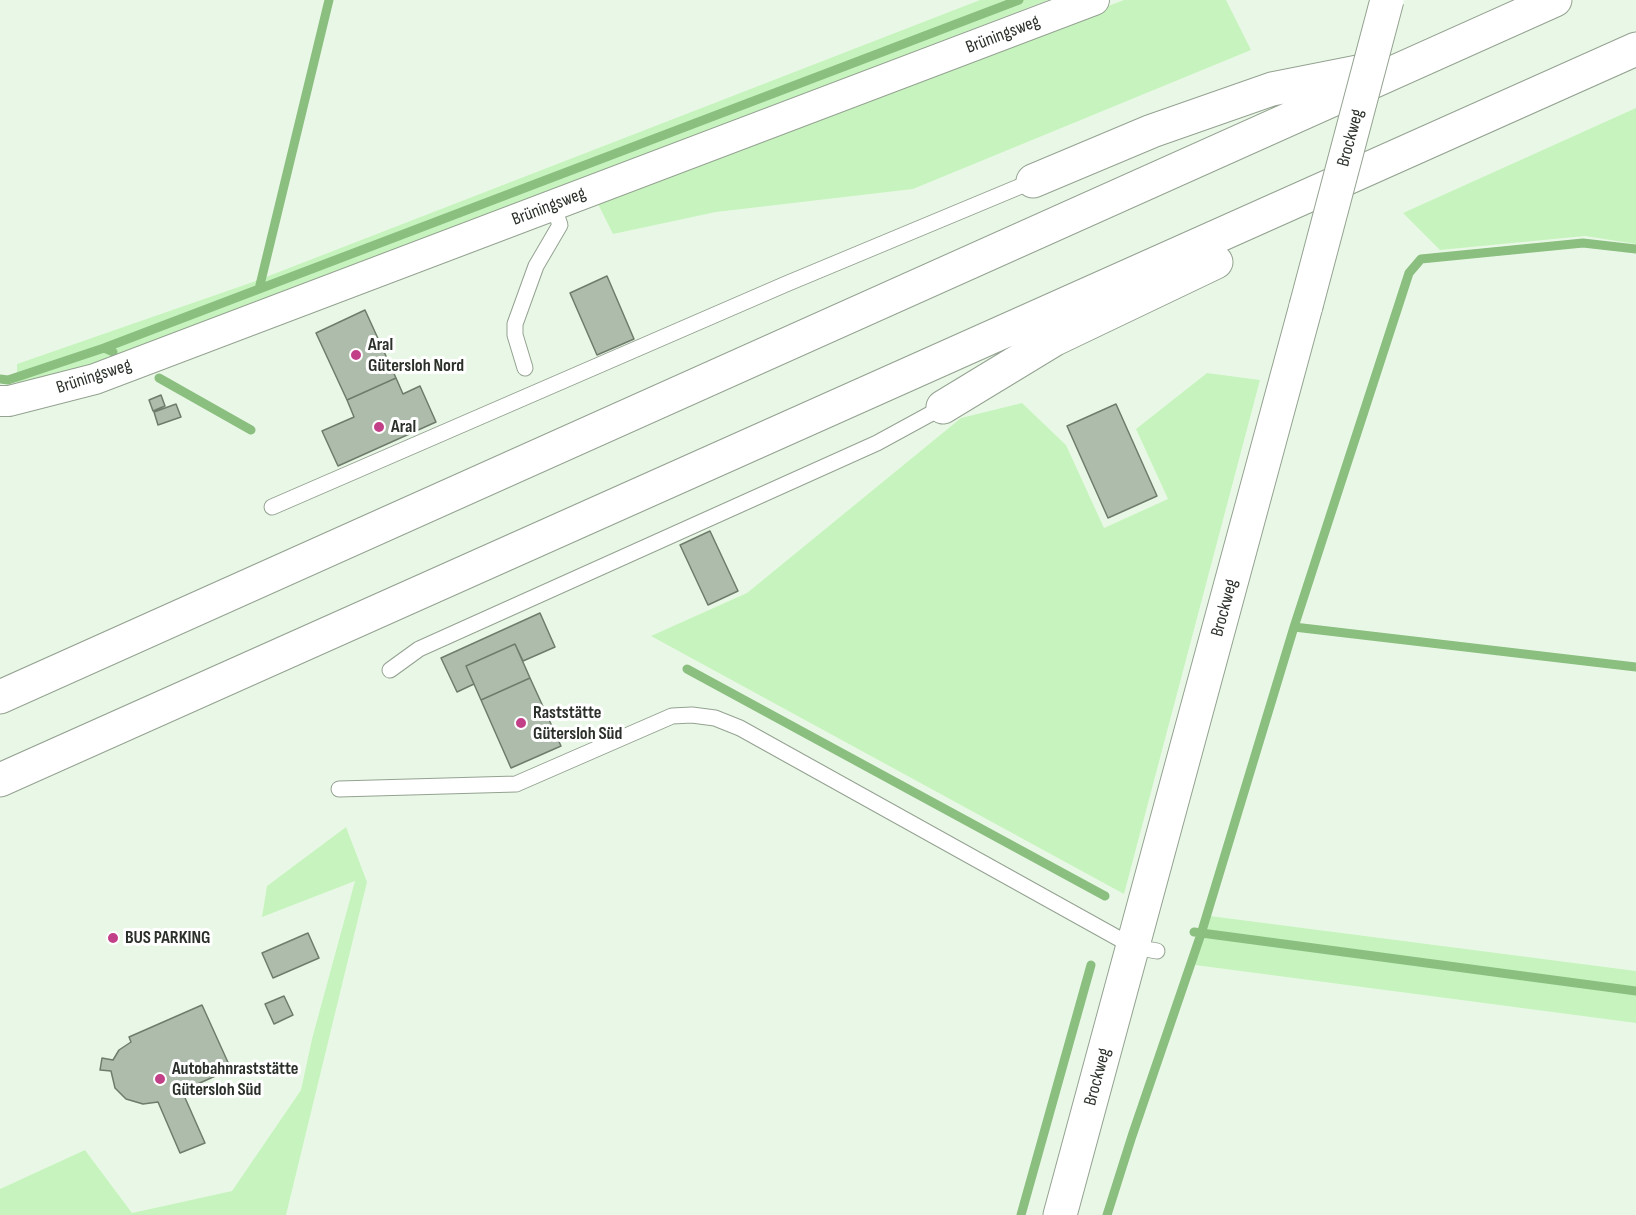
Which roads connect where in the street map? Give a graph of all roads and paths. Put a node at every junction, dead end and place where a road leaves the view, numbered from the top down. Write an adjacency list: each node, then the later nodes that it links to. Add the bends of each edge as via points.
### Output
1 (1094, 0): 8 (street, Brüningsweg)
2 (1387, 0): 17 (main road, Brockweg, bridge)
3 (1556, 0): 5 (main road)
4 (1636, 49): 6 (main road)
5 (1421, 60): 7 (main road, via 1272,89 1152,131); 14 (main road)
6 (1447, 135): 11 (main road, via 1231,255 1055,339); 15 (main road)
7 (1033, 181): 12 (lane)
8 (553, 205): 9 (lane, via 560,225 537,266 515,324); 10 (street, Brüningsweg, via 95,379)
9 (525, 368)
10 (0, 401)
11 (943, 407): 13 (lane, via 877,442 419,649)
12 (272, 507)
13 (390, 670)
14 (0, 697)
15 (0, 780)
16 (339, 789): 17 (lane, via 516,784 672,716 715,718 740,728)
17 (1145, 949): 18 (main road, Brockweg)
18 (1060, 1215)

